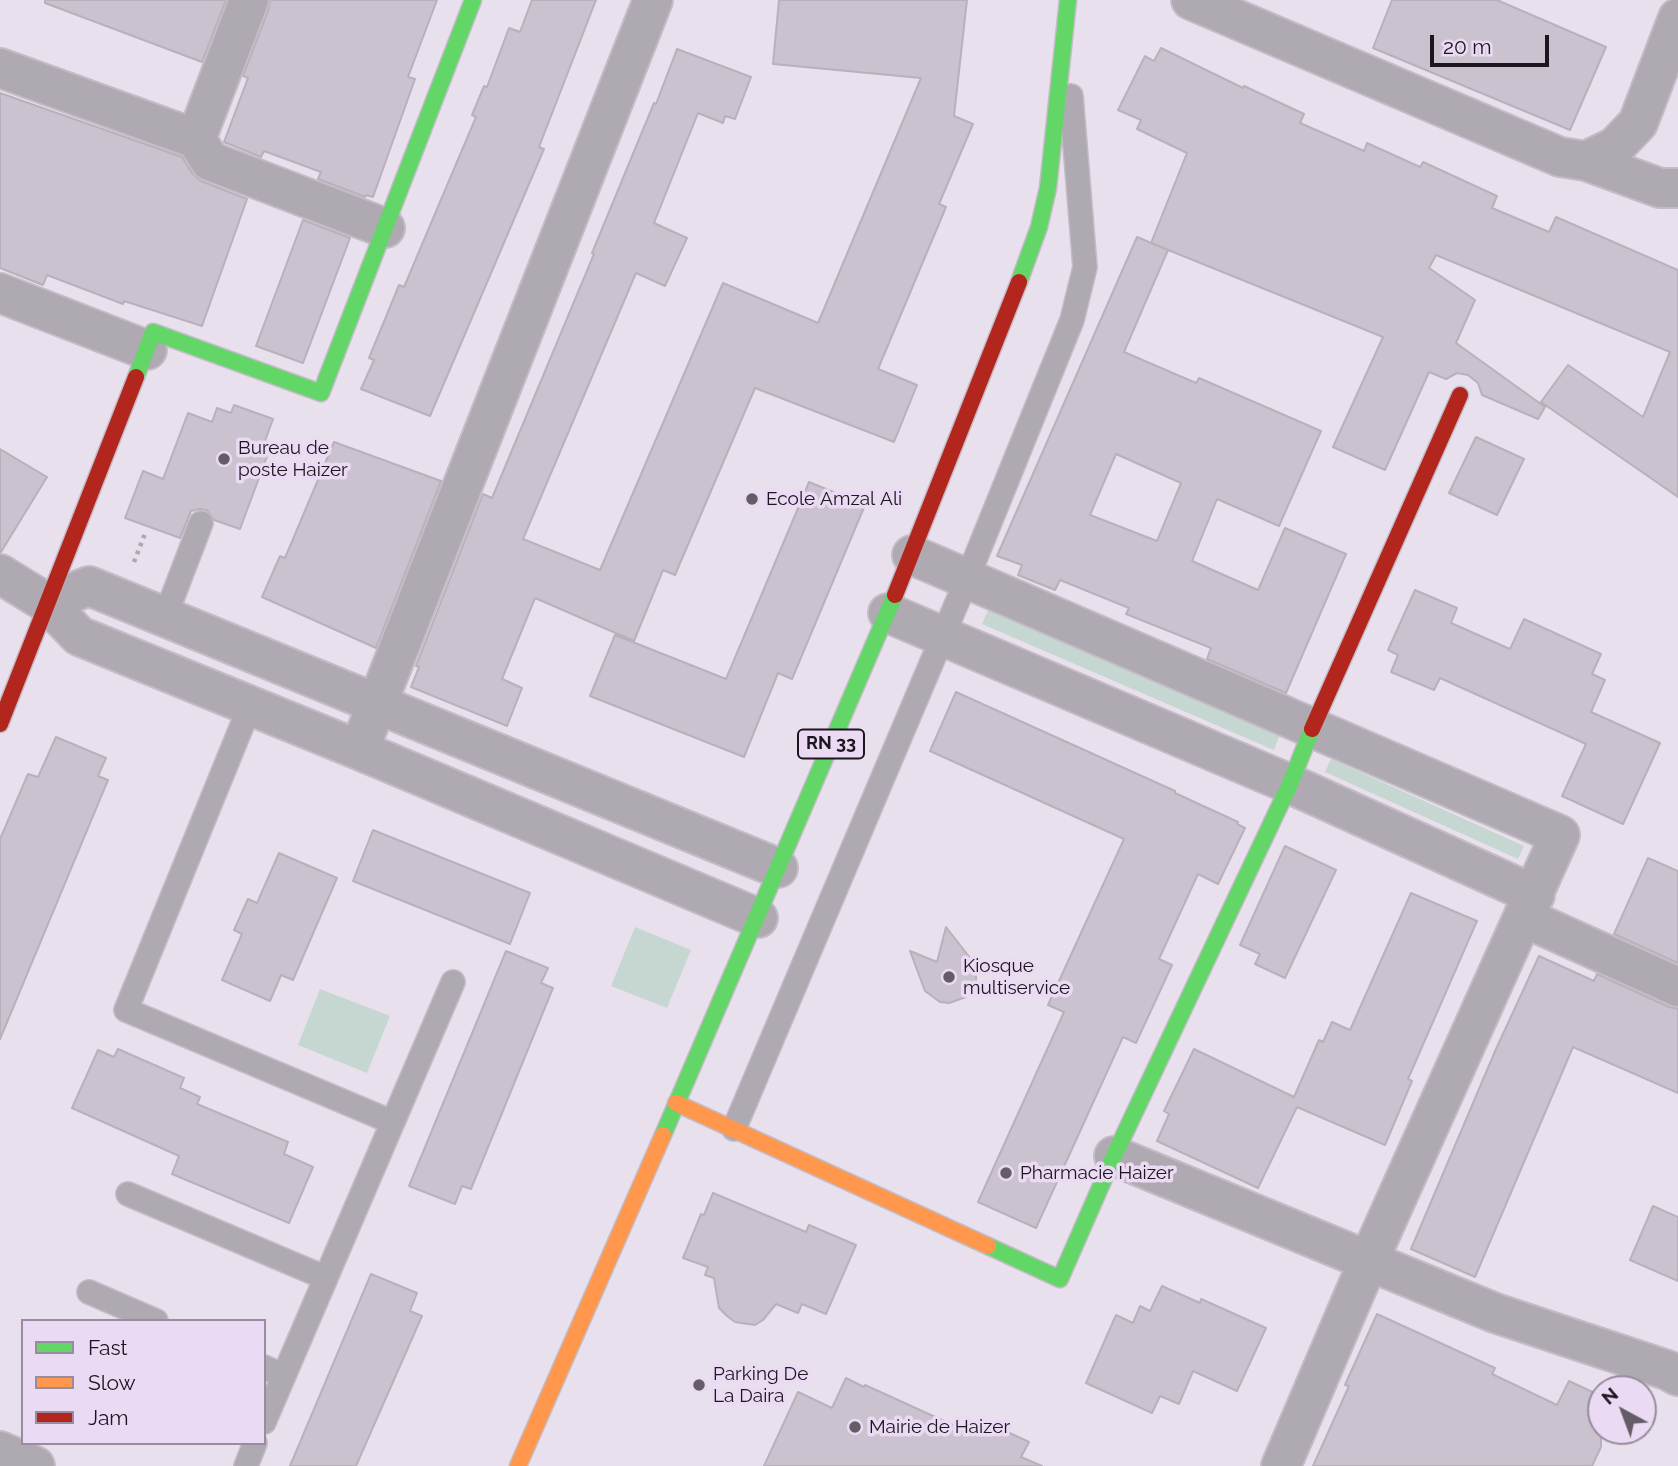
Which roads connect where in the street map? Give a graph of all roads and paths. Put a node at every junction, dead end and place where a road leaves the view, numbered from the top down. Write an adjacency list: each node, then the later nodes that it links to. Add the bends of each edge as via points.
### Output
1 (249, 0): 9 (street)
2 (473, 0): 12 (street)
3 (653, 0): 24 (street)
4 (1068, 0): 7 (street, RN 33)
5 (1191, 0): 10 (street, via 1560,157)
6 (1678, 18): 10 (street, via 1637,122 1615,147)
7 (1066, 23): 17 (street, RN 33, via 1048,188 1039,227); 19 (lane, via 1085,267 1072,320)
8 (0, 68): 9 (street)
9 (196, 139): 12 (street, via 210,161)
10 (1586, 160): 11 (street, via 1660,188)
11 (1678, 188)
12 (385, 228): 14 (street, via 321,393 153,332)
13 (0, 293): 14 (street)
14 (147, 350): 20 (street)
15 (1460, 395): 27 (street)
16 (201, 523): 22 (lane)
17 (912, 555): 19 (street); 21 (street, RN 33)
18 (0, 574): 20 (street)
19 (967, 579): 23 (lane); 27 (street)
20 (47, 603): 22 (street, via 89,586); 25 (street, via 79,636); 26 (street)
21 (888, 613): 23 (street); 30 (street, RN 33)
22 (165, 617): 24 (street)
23 (943, 637): 29 (street); 37 (lane)
24 (377, 704): 28 (street); 30 (street)
25 (250, 706): 28 (street); 36 (lane, via 126,1010)
26 (0, 724)
27 (1312, 728): 29 (street); 31 (street, via 1560,835)
28 (359, 750): 32 (street)
29 (1290, 784): 31 (street); 38 (street)
30 (778, 868): 32 (street, RN 33)
31 (1529, 906): 34 (street); 40 (street)
32 (758, 918): 35 (street, RN 33)
33 (453, 982): 36 (lane)
34 (1678, 987)
35 (676, 1103): 37 (street); 51 (street, RN 33)
36 (392, 1122): 41 (lane)
37 (734, 1129): 38 (street, via 1060,1279)
38 (1114, 1156): 40 (street)
39 (128, 1194): 41 (lane)
40 (1368, 1262): 45 (street, via 1495,1313); 52 (street)
41 (326, 1278): 44 (lane)
42 (89, 1292): 43 (lane)
43 (151, 1319)
44 (274, 1372): 46 (lane)
45 (1678, 1376)
46 (266, 1412)
47 (254, 1445): 50 (lane)
48 (0, 1451): 49 (street)
49 (35, 1466)
50 (246, 1466)
51 (517, 1466)
52 (1280, 1466)

